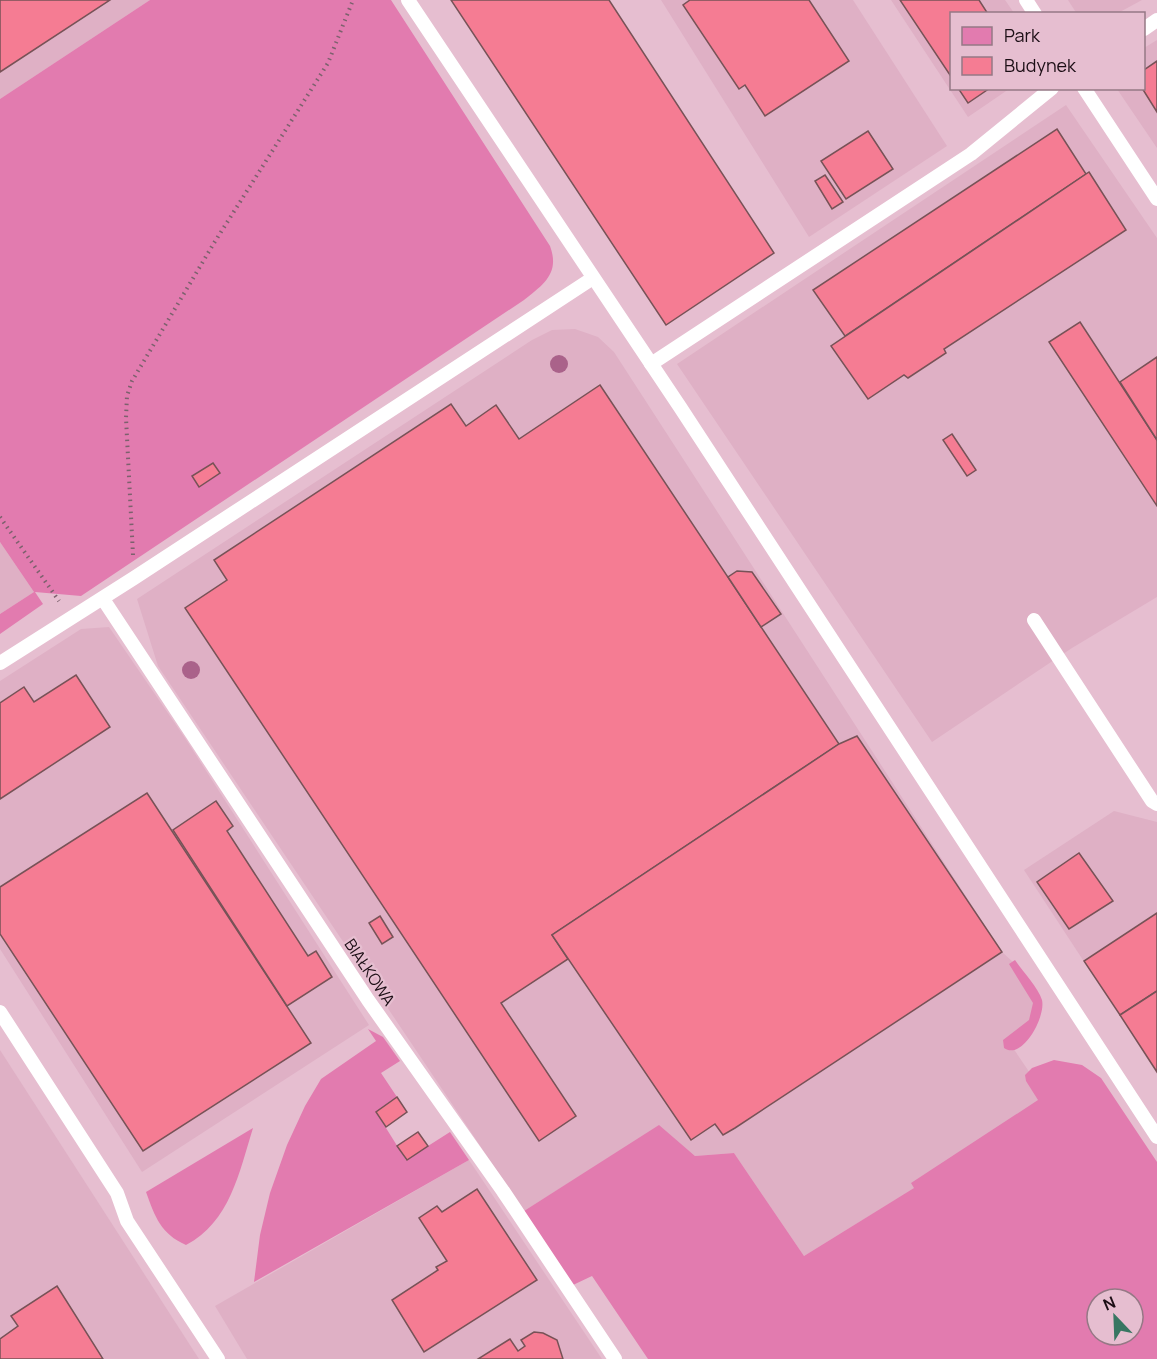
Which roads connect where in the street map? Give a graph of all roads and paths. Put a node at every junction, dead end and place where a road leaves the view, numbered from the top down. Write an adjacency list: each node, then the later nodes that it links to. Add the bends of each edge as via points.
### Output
1 (353, 0): 9 (path, via 328,63 132,381 126,418)
2 (408, 0): 6 (lane)
3 (1050, 90): 7 (lane, via 971,154)
4 (1085, 90): 5 (lane)
5 (1157, 198)
6 (593, 278): 7 (lane); 9 (lane)
7 (651, 364): 16 (lane)
8 (0, 517): 11 (path)
9 (134, 578): 10 (lane)
10 (103, 599): 11 (lane); 18 (lane, BIAŁKOWA, via 368,1000)
11 (71, 619): 13 (lane)
12 (1034, 620): 14 (lane)
13 (0, 663)
14 (1157, 804)
15 (0, 1012): 17 (lane, via 117,1193 127,1221)
16 (1157, 1137)
17 (218, 1359)
18 (615, 1359)

